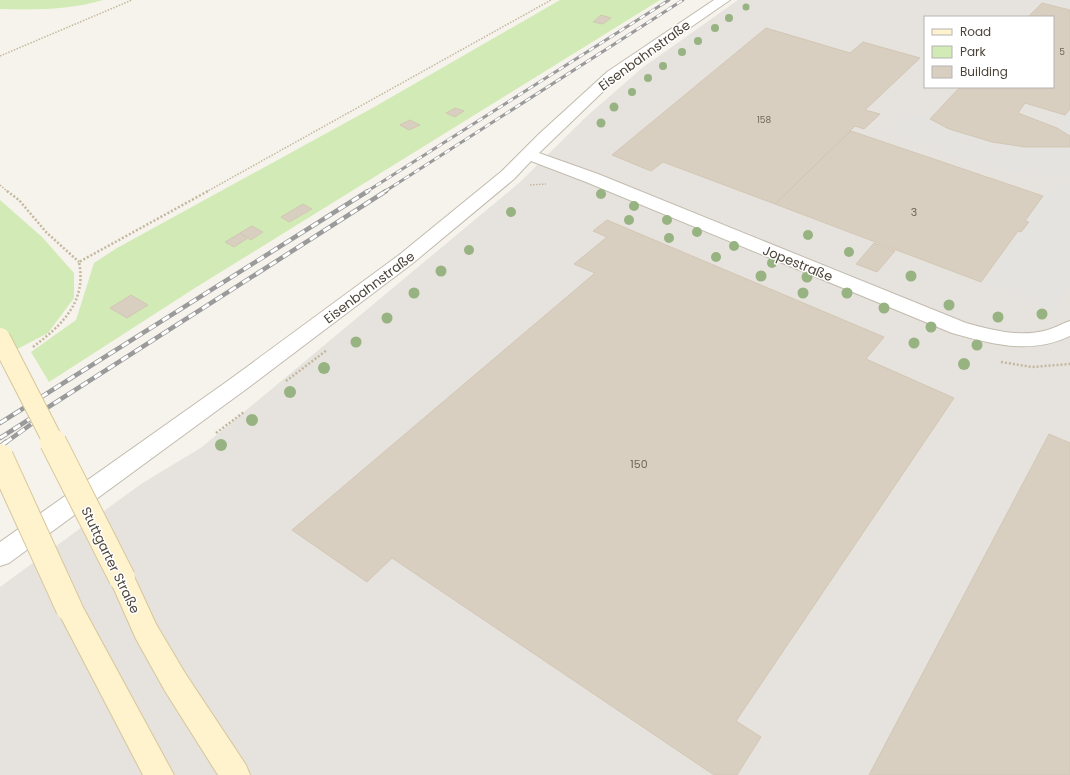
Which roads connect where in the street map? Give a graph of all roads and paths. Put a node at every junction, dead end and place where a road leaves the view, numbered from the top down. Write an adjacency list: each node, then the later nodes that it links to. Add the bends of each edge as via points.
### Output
1 (132, 0): 4 (path)
2 (550, 0): 7 (path)
3 (723, 0): 5 (street, Eisenbahnstraße, via 612,75)
4 (0, 56)
5 (529, 155): 8 (street, Jopestraße, via 973,332 1018,341 1058,335); 12 (street, Eisenbahnstraße, via 482,198 406,260)
6 (0, 185): 7 (path, via 19,200 46,232)
7 (79, 262): 10 (path, via 82,275 78,301 43,340)
8 (1070, 328)
9 (0, 338): 14 (main road, Stuttgarter Straße, bridge, via 122,578 146,631 205,731)
10 (31, 348)
11 (0, 457): 13 (main road, bridge, via 69,608)
12 (0, 556)
13 (159, 775)
14 (235, 775)

